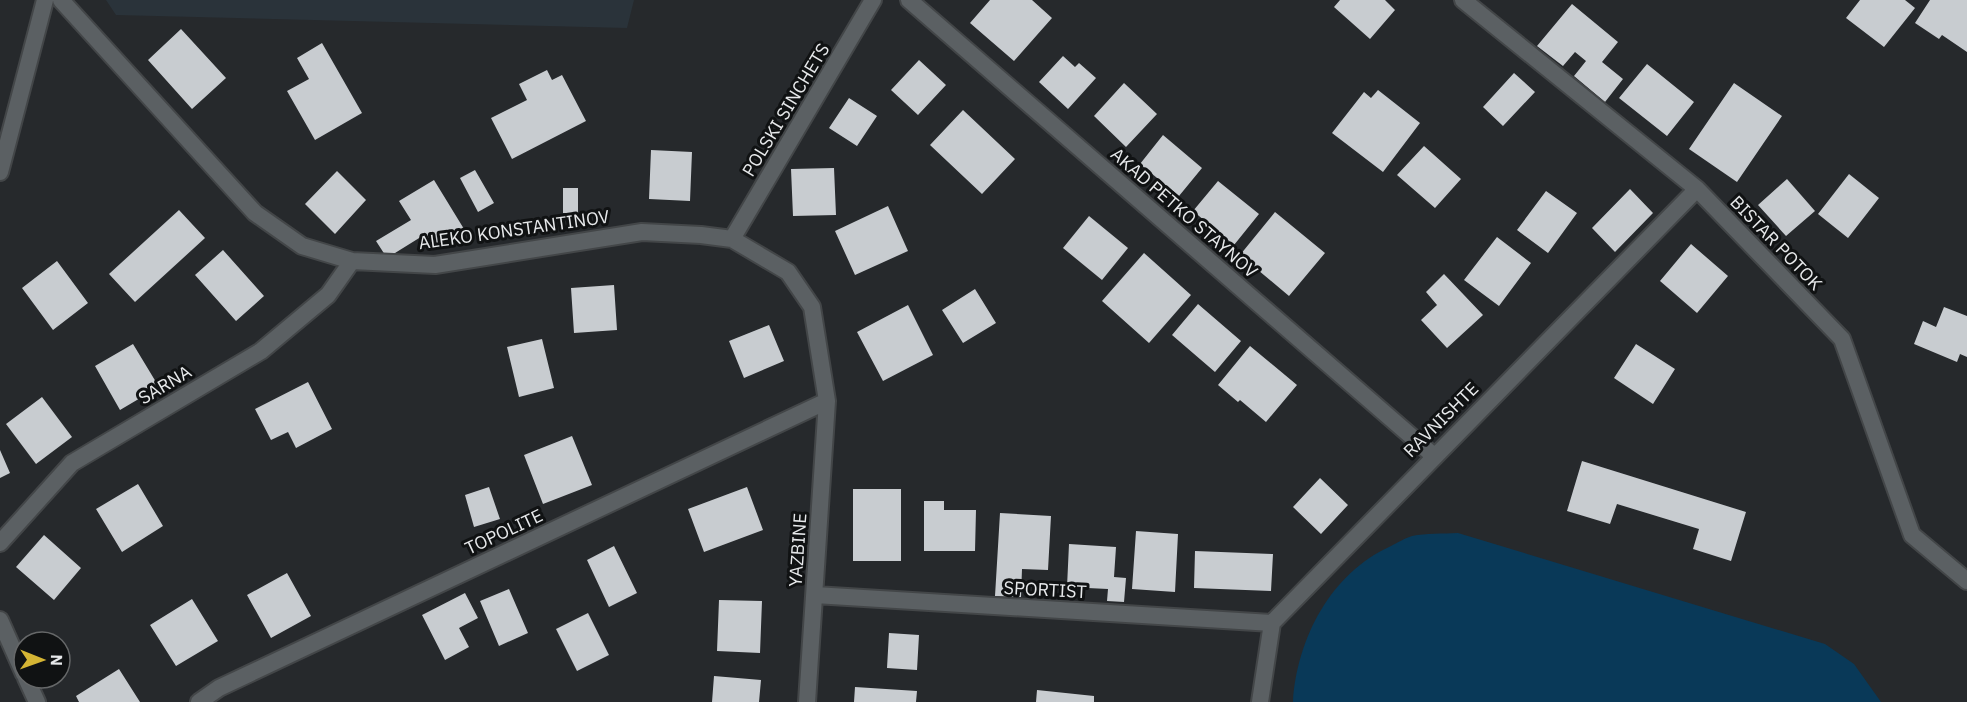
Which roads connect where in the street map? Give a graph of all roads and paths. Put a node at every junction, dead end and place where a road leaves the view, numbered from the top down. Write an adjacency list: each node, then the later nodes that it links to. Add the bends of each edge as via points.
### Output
1 (45, 0): 6 (street)
2 (60, 0): 9 (street, ALEKO KONSTANTINOV, via 255,213 302,246)
3 (873, 0): 8 (street, POLSKI SINCHETS)
4 (909, 0): 11 (street, AKAD PETKO STAYNOV)
5 (1463, 0): 7 (street, BISTAR POTOK)
6 (0, 172)
7 (1697, 189): 11 (street, RAVNISHTE); 13 (street, BISTAR POTOK, via 1842,339 1912,535)
8 (732, 239): 9 (street, ALEKO KONSTANTINOV, via 642,232 435,265); 10 (street, ALEKO KONSTANTINOV, via 788,272 812,307)
9 (352, 261): 12 (street, SARNA, via 328,295 261,351 72,463)
10 (827, 401): 14 (street, YAZBINE); 18 (street, TOPOLITE, via 219,688)
11 (1434, 456): 16 (street, RAVNISHTE)
12 (0, 543)
13 (1967, 581)
14 (815, 595): 16 (street, SPORTIST); 19 (street, YAZBINE)
15 (0, 620): 17 (street)
16 (1272, 623): 20 (street)
17 (12, 647)
18 (199, 702)
19 (807, 702)
20 (1260, 702)

